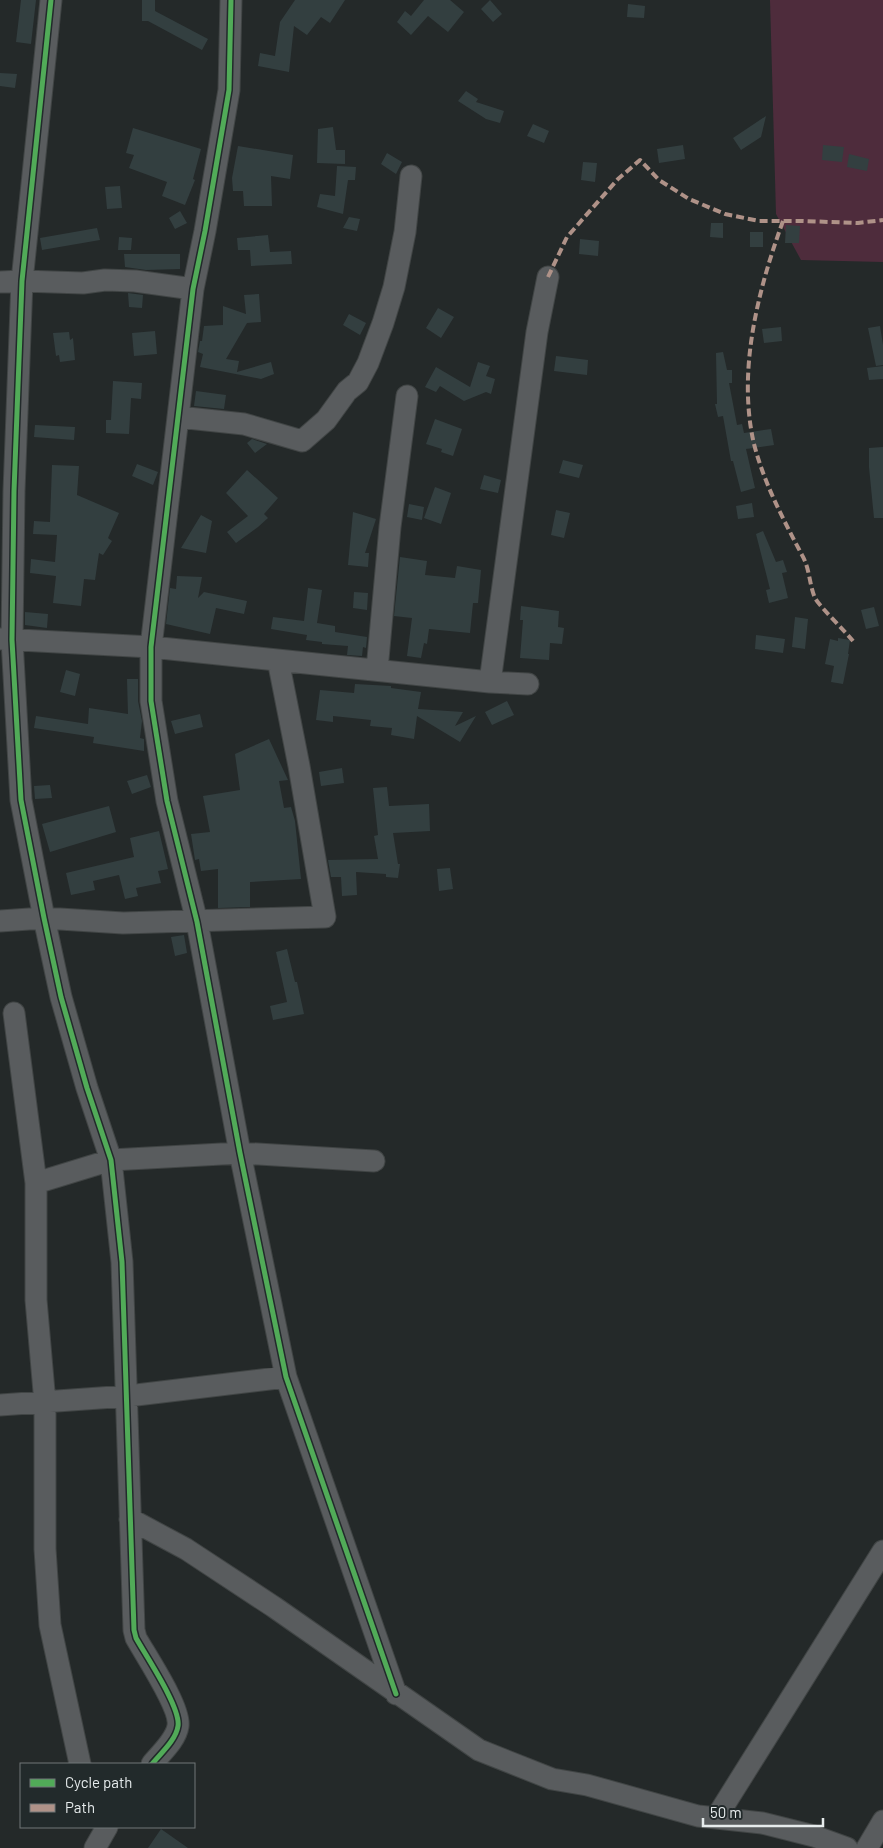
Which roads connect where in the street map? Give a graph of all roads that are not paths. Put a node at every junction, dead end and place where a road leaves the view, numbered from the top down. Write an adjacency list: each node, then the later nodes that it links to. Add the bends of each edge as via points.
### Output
1 (51, 0): 5 (street)
2 (231, 0): 7 (street, via 228,90)
3 (411, 176): 9 (street, via 405,232 383,323 358,382 347,391 326,420 302,441 244,424)
4 (548, 277): 14 (street, via 536,332)
5 (22, 281): 6 (street); 7 (street, via 135,281); 10 (street)
6 (0, 282)
7 (193, 288): 9 (street)
8 (407, 396): 13 (street, via 390,527)
9 (178, 417): 11 (street)
10 (6, 640): 11 (street); 16 (street, via 21,800)
11 (151, 647): 12 (street); 18 (street, via 150,701 167,801)
12 (278, 660): 13 (street); 18 (street, via 325,917)
13 (377, 670): 14 (street)
14 (490, 682): 15 (street)
15 (528, 684)
16 (44, 918): 17 (street); 18 (street, via 123,923); 21 (street, via 61,997)
17 (0, 921)
18 (197, 922): 20 (street)
19 (14, 1012): 23 (street)
20 (240, 1153): 21 (street); 22 (street); 24 (street)
21 (111, 1160): 23 (street); 25 (street, via 122,1262)
22 (374, 1161)
23 (36, 1183): 26 (street, via 36,1300)
24 (286, 1377): 25 (street); 31 (street)
25 (128, 1396): 26 (street); 28 (street)
26 (45, 1403): 27 (street); 32 (street, via 45,1550 50,1626)
27 (0, 1405)
28 (130, 1519): 31 (street, via 186,1549); 33 (street, via 136,1638 175,1706 179,1724 176,1734)
29 (883, 1552): 30 (street)
30 (878, 1574): 34 (street, via 791,1696)
31 (396, 1694): 34 (street, via 479,1750 552,1779)
32 (80, 1763)
33 (153, 1763)
34 (716, 1818): 36 (street, via 762,1823)
35 (883, 1821): 37 (street)
36 (847, 1848)
37 (867, 1848)

